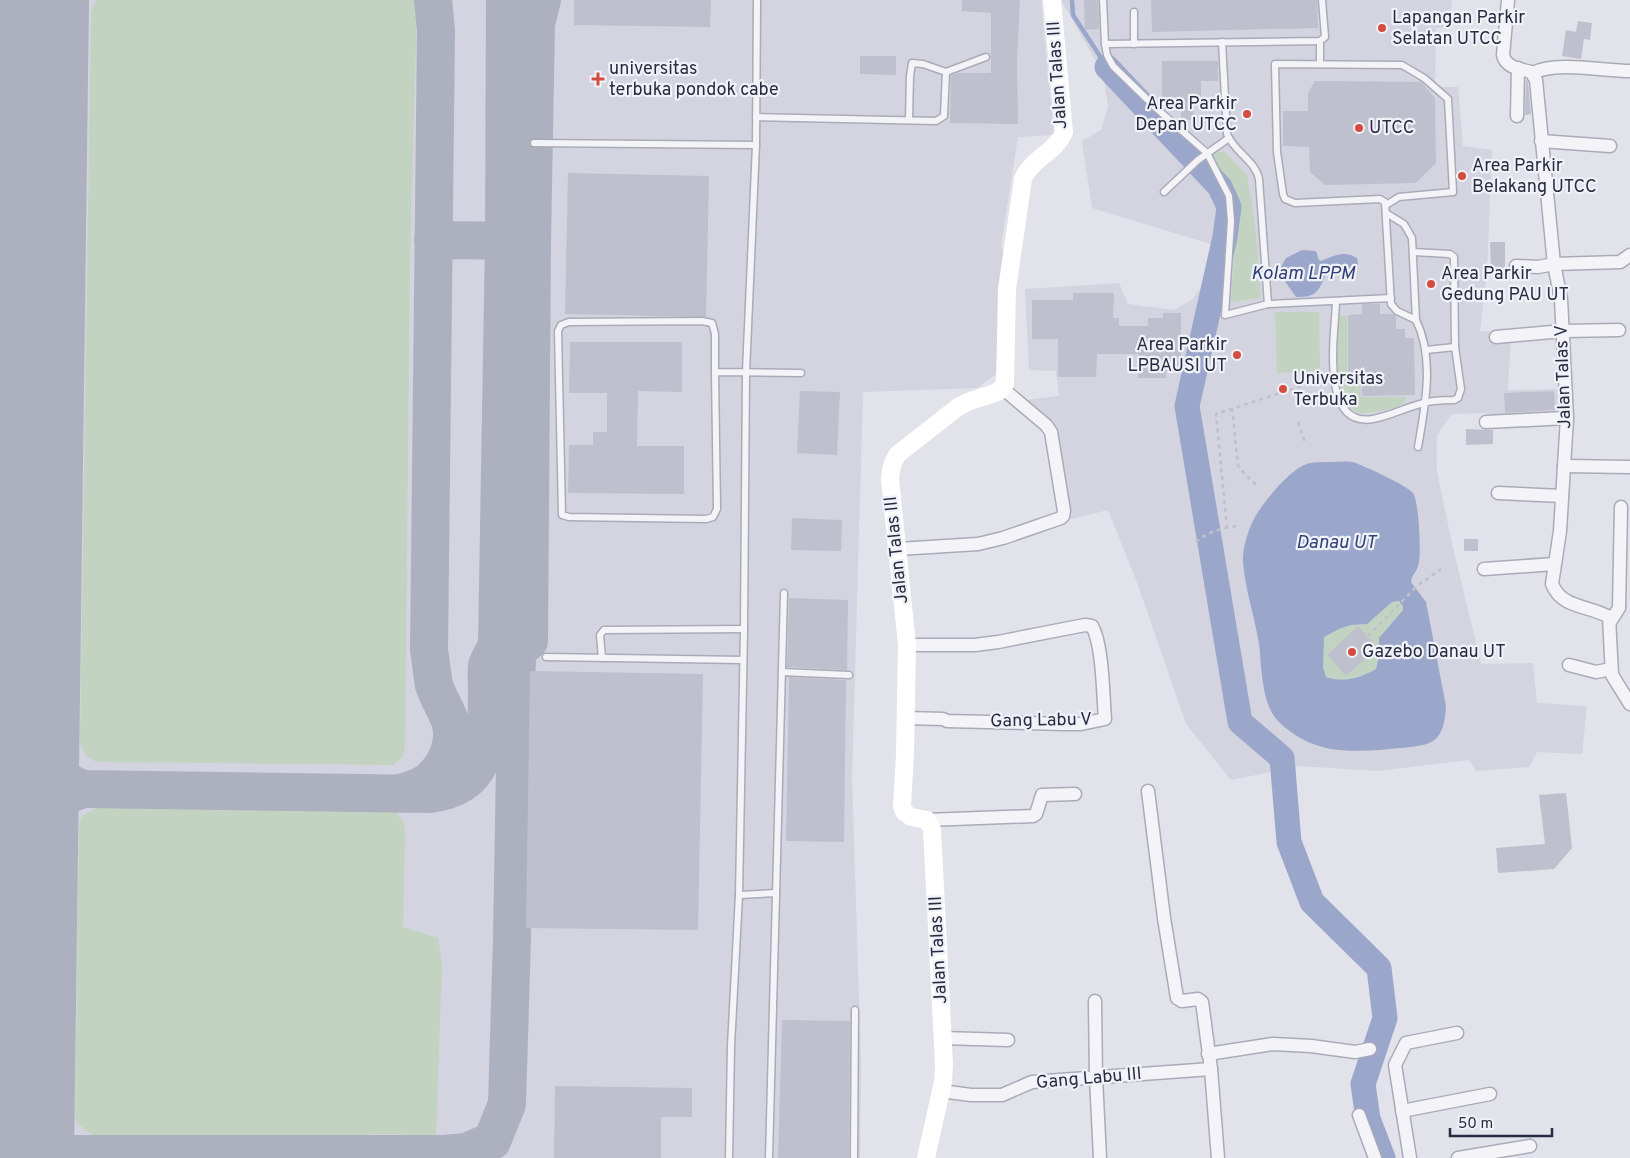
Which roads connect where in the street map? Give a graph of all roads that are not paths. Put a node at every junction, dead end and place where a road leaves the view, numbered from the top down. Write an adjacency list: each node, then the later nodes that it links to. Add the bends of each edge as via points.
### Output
1 (757, 0): 18 (lane)
2 (1052, 0): 46 (street, Jalan Talas III, via 1064,132 1057,144 1029,169 1023,179 1007,289 1005,384)
3 (1103, 0): 9 (lane)
4 (1322, 0): 7 (lane, via 1325,37)
5 (1508, 0): 13 (street, via 1503,55 1506,63)
6 (1134, 12): 10 (lane)
7 (1320, 41): 8 (lane); 12 (lane)
8 (1222, 42): 10 (lane); 20 (lane)
9 (1105, 44): 10 (lane); 25 (lane, via 1113,66)
10 (1134, 44)
11 (986, 56): 15 (lane)
12 (1320, 64): 27 (lane, via 1275,64 1277,152 1284,196 1294,203 1380,199); 27 (lane, via 1402,65 1424,78 1448,99 1453,192 1400,197)
13 (1518, 68): 16 (street); 17 (street)
14 (1630, 71): 16 (street, via 1553,68)
15 (946, 72): 19 (lane, via 944,116 936,120); 19 (lane, via 912,63)
16 (1533, 73): 21 (street, Jalan Talas V)
17 (1517, 116)
18 (756, 117): 19 (lane); 23 (lane)
19 (908, 119)
20 (1229, 138): 25 (lane); 36 (lane, via 1258,175)
21 (1541, 141): 24 (street); 31 (street, Jalan Talas V)
22 (534, 143): 23 (lane)
23 (756, 145): 44 (lane)
24 (1610, 146)
25 (1207, 153): 26 (lane); 36 (lane, via 1225,188 1230,206 1225,315)
26 (1164, 192)
27 (1386, 205): 28 (lane)
28 (1386, 213): 29 (lane, via 1404,224 1412,238); 34 (lane)
29 (1413, 252): 37 (lane); 41 (lane, via 1454,257)
30 (1630, 255): 31 (street, via 1620,262); 33 (street)
31 (1554, 264): 32 (street); 39 (street, Jalan Talas V)
32 (1516, 266)
33 (1630, 270)
34 (1391, 298): 35 (lane); 37 (lane, via 1394,309)
35 (1336, 302): 36 (lane); 47 (lane, via 1334,376 1338,400 1346,412 1355,419 1364,420)
36 (1268, 304)
37 (1416, 320): 42 (lane)
38 (1619, 330): 39 (street)
39 (1563, 331): 40 (street); 48 (street, Jalan Talas V)
40 (1496, 337)
41 (1455, 348): 42 (lane); 47 (lane, via 1460,396 1454,400)
42 (1426, 350): 47 (lane)
43 (715, 372): 43 (lane, via 712,324 702,321 569,322 561,325 558,331 562,515 713,517 717,509); 44 (lane)
44 (746, 372): 45 (lane); 61 (lane)
45 (801, 373)
46 (1002, 388): 56 (street, Jalan Talas III, via 958,407 895,458 890,479); 56 (street, via 1048,427 1063,516 978,544)
47 (1425, 402): 50 (lane)
48 (1567, 418): 49 (street); 51 (street, Jalan Talas V)
49 (1486, 422)
50 (1418, 447)
51 (1564, 466): 52 (street); 54 (street, Jalan Talas V)
52 (1630, 467)
53 (1498, 493): 54 (street)
54 (1562, 496): 57 (street, Jalan Talas V)
55 (1621, 507): 60 (street, via 1619,608)
56 (898, 549): 62 (street, Jalan Talas III)
57 (1554, 564): 58 (street); 60 (street, Jalan Talas V, via 1552,584 1561,598 1606,615)
58 (1484, 569)
59 (784, 592): 68 (lane)
60 (1610, 622): 67 (street)
61 (744, 629): 64 (lane, via 604,630 600,635); 65 (lane)
62 (907, 645): 71 (street, Jalan Talas III); 71 (street, Gang Labu V, via 975,645 1092,626 1101,662 1105,719 1064,724)
63 (546, 657): 64 (lane)
64 (602, 658): 65 (lane)
65 (743, 660): 76 (lane)
66 (1569, 665): 67 (street, via 1596,672)
67 (1611, 669): 70 (street)
68 (782, 672): 69 (lane); 75 (lane)
69 (849, 675)
70 (1630, 702)
71 (906, 718): 74 (street, Jalan Talas III, via 902,806 911,817)
72 (1148, 791): 83 (street, via 1177,998 1201,1001)
73 (1075, 794): 74 (street, via 1042,795 1033,816)
74 (927, 820): 80 (street, Jalan Talas III, via 932,832)
75 (776, 893): 76 (lane); 92 (lane)
76 (738, 895): 91 (lane)
77 (1095, 1001): 85 (street)
78 (855, 1010): 93 (lane)
79 (1457, 1033): 88 (street, via 1406,1043 1395,1065)
80 (944, 1038): 81 (street); 86 (street, Jalan Talas III)
81 (1008, 1040)
82 (1370, 1049): 83 (street, via 1354,1052 1273,1044)
83 (1208, 1054): 84 (street)
84 (1210, 1069): 85 (street, Gang Labu III); 96 (street)
85 (1096, 1078): 86 (street, Gang Labu III, via 1032,1082 1002,1095); 95 (street)
86 (941, 1091): 94 (street, Jalan Talas III)
87 (1490, 1094): 88 (street)
88 (1402, 1111): 98 (street)
89 (1360, 1115): 97 (street)
90 (1530, 1146): 99 (street)
91 (728, 1158)
92 (769, 1158)
93 (854, 1158)
94 (926, 1158)
95 (1100, 1158)
96 (1218, 1158)
97 (1374, 1158)
98 (1410, 1158)
99 (1458, 1158)

